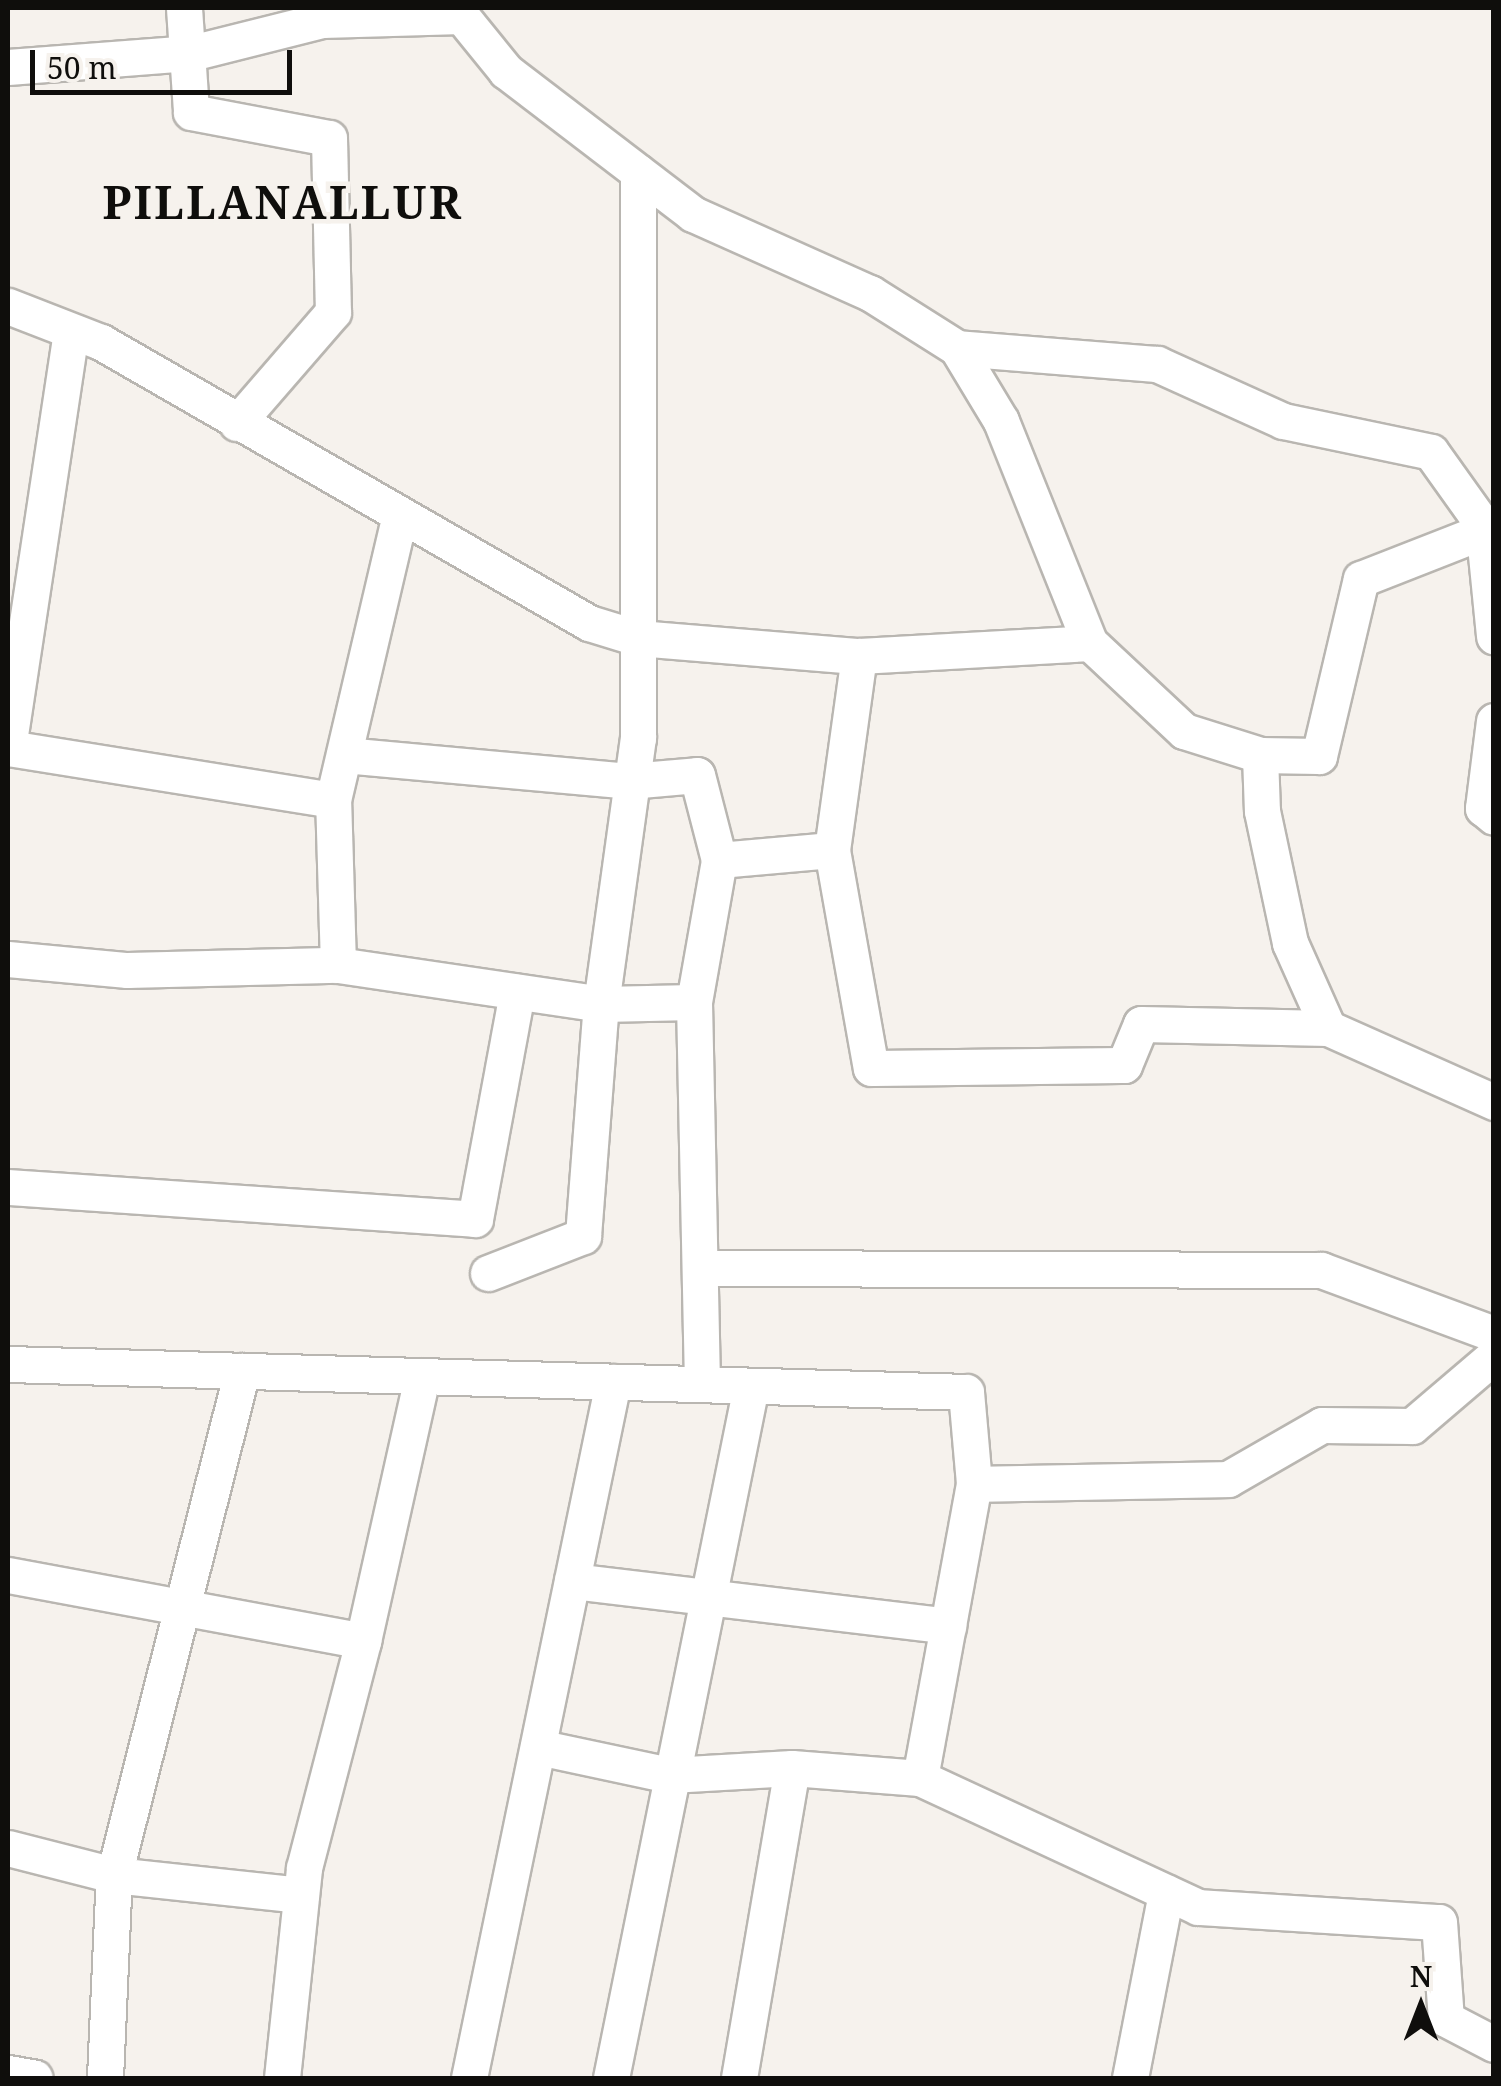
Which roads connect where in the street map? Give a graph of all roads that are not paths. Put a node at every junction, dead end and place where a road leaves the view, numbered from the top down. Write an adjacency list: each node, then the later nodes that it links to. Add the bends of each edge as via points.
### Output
1 (184, 8): 3 (street)
2 (458, 12): 3 (street, via 322,20); 5 (street, via 506,71)
3 (192, 53): 4 (street); 9 (street, via 192,112 329,138 333,312)
4 (8, 67)
5 (638, 172): 8 (street, via 693,214 870,293); 13 (street)
6 (8, 306): 7 (street)
7 (70, 336): 9 (street, via 101,342); 17 (street)
8 (957, 348): 11 (street, via 1157,364 1283,421 1430,452); 14 (street, via 1001,421)
9 (237, 423): 10 (street)
10 (398, 519): 13 (street, via 589,623); 18 (street)
11 (1488, 526): 12 (street); 19 (street, via 1361,579 1320,756)
12 (1494, 636)
13 (638, 638): 15 (street); 20 (street)
14 (1090, 643): 15 (street); 19 (street, via 1184,731)
15 (859, 656): 23 (street)
16 (1494, 721): 22 (street, via 1483,808)
17 (8, 748): 21 (street)
18 (344, 754): 20 (street); 21 (street)
19 (1260, 755): 30 (street, via 1290,943)
20 (629, 781): 24 (street, via 697,775); 29 (street)
21 (333, 800): 26 (street)
22 (1494, 817)
23 (832, 850): 24 (street); 30 (street, via 871,1068 1124,1065 1141,1024)
24 (718, 860): 28 (street)
25 (8, 958): 26 (street, via 127,970)
26 (338, 965): 27 (street)
27 (516, 992): 29 (street); 32 (street, via 475,1219)
28 (694, 1002): 29 (street); 33 (street)
29 (601, 1004): 34 (street, via 584,1236)
30 (1328, 1028): 31 (street)
31 (1494, 1102)
32 (8, 1187)
33 (700, 1268): 35 (street, via 1321,1270); 41 (street)
34 (488, 1273)
35 (1494, 1334)
36 (1494, 1356): 43 (street, via 1412,1426 1322,1425 1228,1479)
37 (8, 1364): 38 (street)
38 (242, 1371): 39 (street); 47 (street)
39 (422, 1376): 40 (street); 49 (street)
40 (613, 1382): 41 (street); 45 (street)
41 (702, 1384): 42 (street)
42 (750, 1386): 43 (street, via 966,1392); 46 (street)
43 (974, 1484): 48 (street)
44 (8, 1575): 47 (street)
45 (572, 1581): 46 (street); 50 (street)
46 (704, 1597): 48 (street); 52 (street)
47 (184, 1608): 49 (street); 55 (street)
48 (948, 1626): 53 (street)
49 (362, 1641): 57 (street)
50 (538, 1747): 52 (street); 63 (street)
51 (792, 1768): 52 (street); 53 (street); 65 (street)
52 (670, 1774): 64 (street)
53 (920, 1778): 56 (street)
54 (8, 1848): 55 (street)
55 (114, 1876): 57 (street); 61 (street)
56 (1166, 1892): 58 (street, via 1198,1908 1438,1922 1446,2019); 66 (street)
57 (301, 1895): 62 (street)
58 (1494, 2044)
59 (8, 2073): 60 (street)
60 (35, 2078)
61 (105, 2078)
62 (282, 2078)
63 (470, 2078)
64 (611, 2078)
65 (739, 2078)
66 (1130, 2078)

